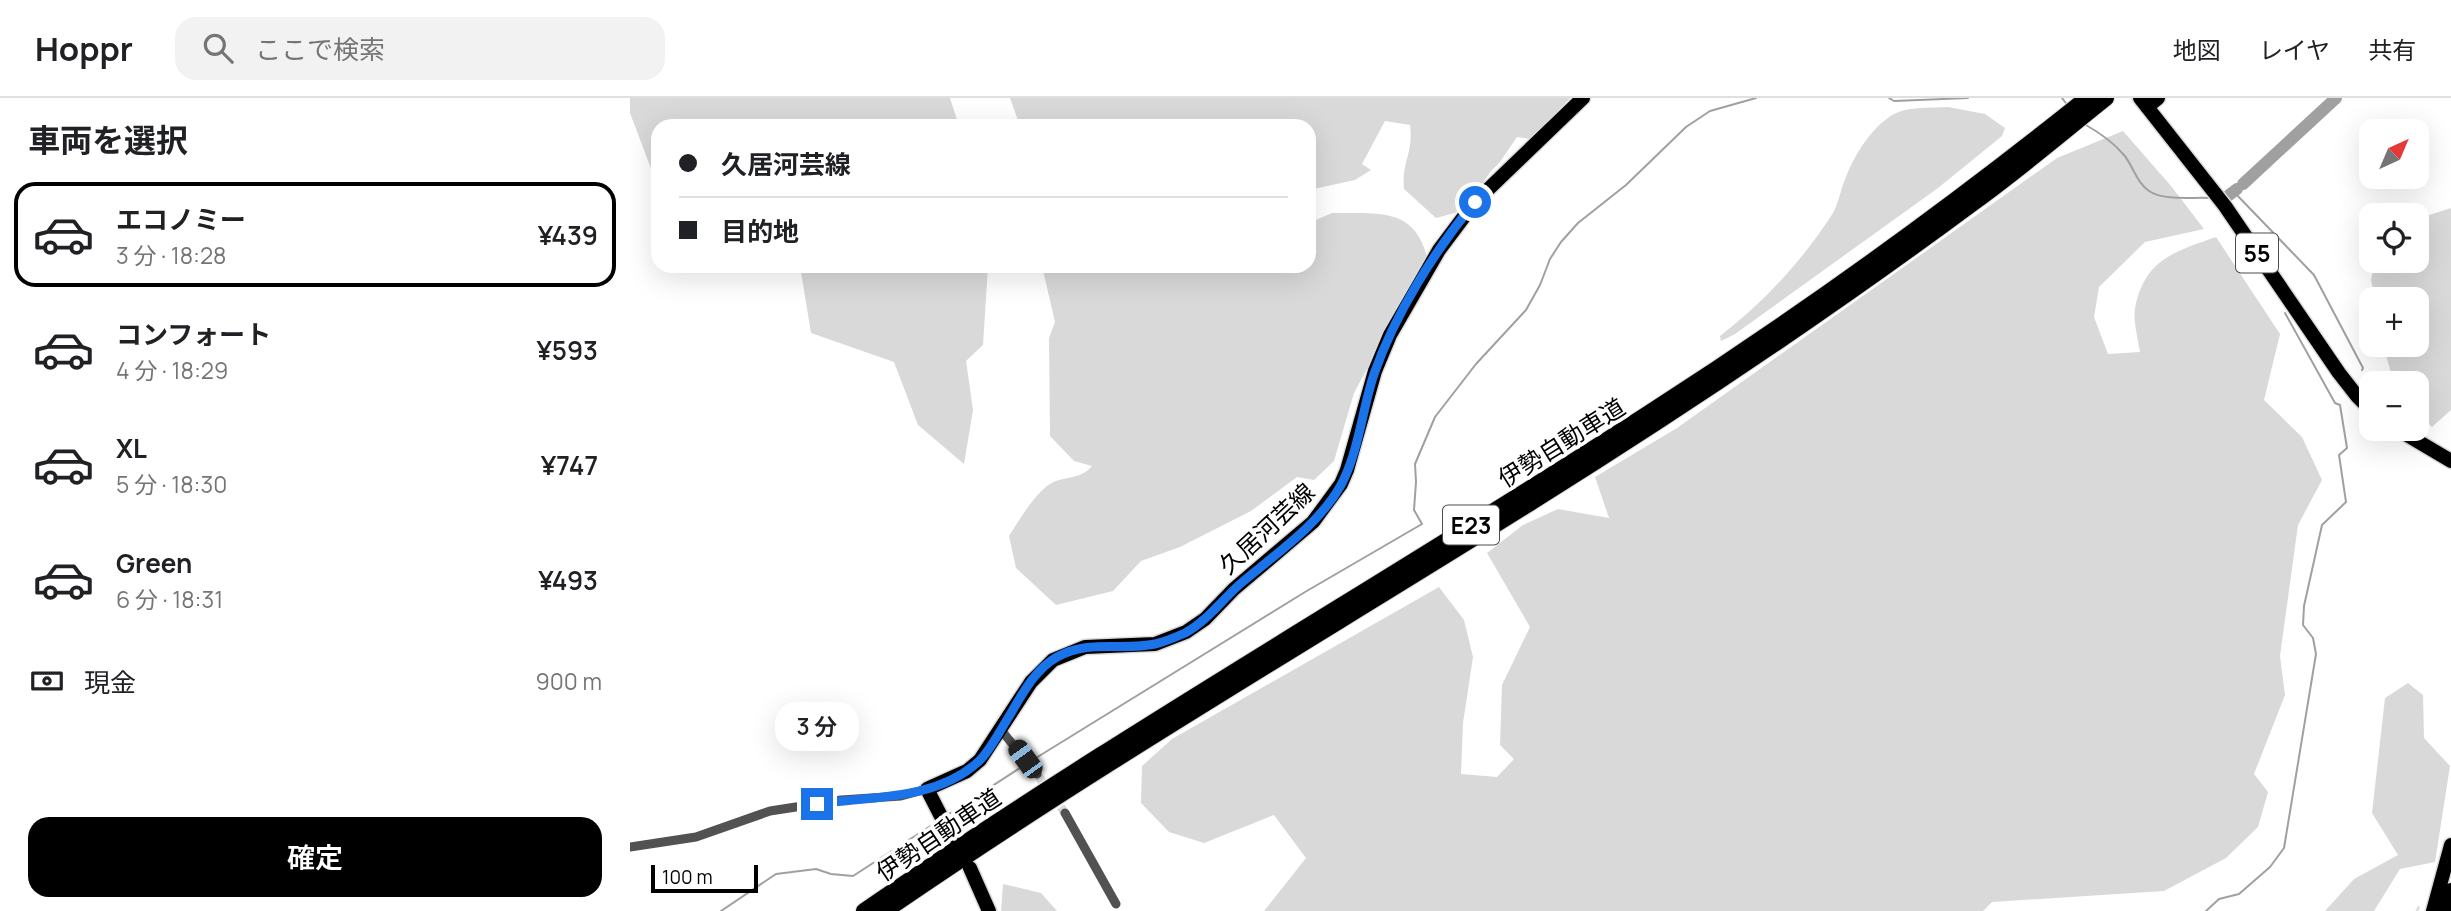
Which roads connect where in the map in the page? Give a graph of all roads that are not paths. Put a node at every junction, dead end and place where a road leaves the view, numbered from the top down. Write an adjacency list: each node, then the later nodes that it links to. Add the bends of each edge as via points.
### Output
1 (1584, 98): 9 (main road, 久居河芸線, via 1475,202 1439,250 1380,359 1341,484 1313,522 1186,632 1155,644 1085,647 1057,657 1031,682)
2 (2087, 98): 5 (highway, 伊勢自動車道 / E23)
3 (2106, 98): 5 (highway, 伊勢自動車道 / E23)
4 (2149, 101): 6 (main road, 55)
5 (2067, 122): 19 (highway, 伊勢自動車道 / E23, via 1652,411 1094,758); 20 (highway, 伊勢自動車道 / E23, via 1975,202 1659,421 1101,769)
6 (2359, 398)
7 (2417, 441): 8 (main road)
8 (2451, 461)
9 (1001, 730): 10 (street); 11 (main road, 久居河芸線, via 974,766)
10 (1037, 774)
11 (926, 789): 13 (main road); 15 (street, via 769,811 696,837)
12 (1065, 813): 18 (street)
13 (953, 836)
14 (2451, 845): 22 (main road)
15 (630, 847)
16 (970, 868): 21 (main road)
17 (2450, 893): 23 (main road)
18 (1116, 904)
19 (864, 911)
20 (886, 911)
21 (989, 911)
22 (2433, 911)
23 (2444, 911)

